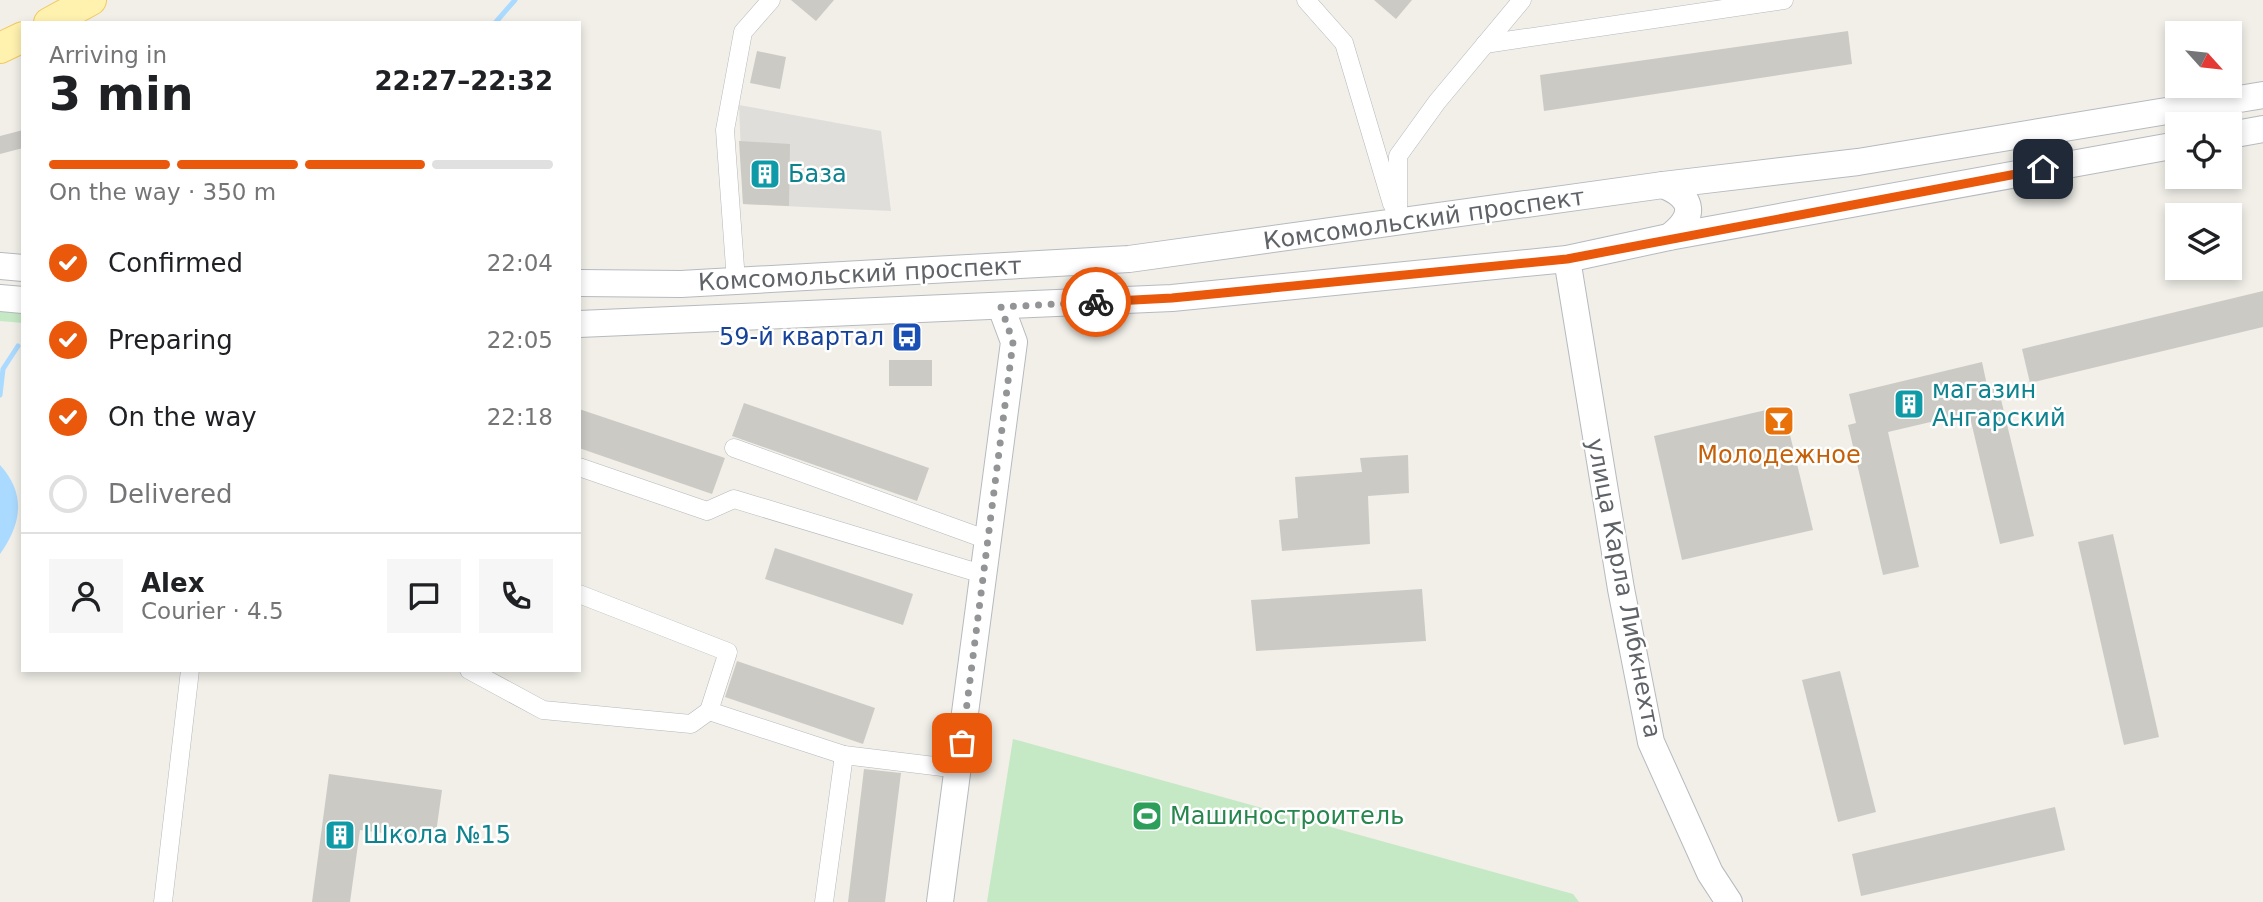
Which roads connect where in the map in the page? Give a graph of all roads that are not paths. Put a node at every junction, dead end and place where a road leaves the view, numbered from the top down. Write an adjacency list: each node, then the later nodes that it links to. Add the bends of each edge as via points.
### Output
1 (91, 0): 6 (main road)
2 (771, 0): 22 (street, via 743,32 725,130)
3 (1306, 0): 15 (street, via 1344,43)
4 (1522, 0): 8 (street)
5 (1784, 0): 8 (street)
6 (53, 21)
7 (21, 38): 9 (main road)
8 (1485, 44): 15 (street, via 1398,156)
9 (0, 48)
10 (2263, 95): 14 (main road, Комсомольский проспект, via 1858,162)
11 (2263, 129): 12 (main road)
12 (2242, 133)
13 (2165, 147): 16 (main road, Комсомольский проспект)
14 (1663, 185): 15 (main road, Комсомольский проспект); 16 (main road, via 1679,191 1689,215)
15 (1398, 224): 17 (main road, Комсомольский проспект)
16 (1669, 237): 18 (main road, Комсомольский проспект)
17 (1172, 253): 19 (main road, Комсомольский проспект); 25 (main road, via 1157,274)
18 (1567, 259): 25 (main road, Комсомольский проспект); 43 (main road, улица Карла Либкнехта, via 1651,743 1710,873)
19 (1129, 260): 22 (main road, Комсомольский проспект); 27 (main road, via 1141,265 1145,273 1142,290)
20 (0, 266): 21 (main road)
21 (21, 268)
22 (736, 281): 23 (main road, Комсомольский проспект)
23 (581, 283)
24 (0, 298): 26 (main road)
25 (1172, 298): 27 (main road, Комсомольский проспект)
26 (21, 300)
27 (1133, 300): 28 (main road, Комсомольский проспект)
28 (1001, 307): 29 (main road, Комсомольский проспект); 32 (main road, via 1013,342)
29 (581, 324)
30 (734, 448): 32 (street)
31 (581, 468): 33 (street, via 707,511 734,499)
32 (988, 540): 33 (main road)
33 (982, 574): 39 (main road)
34 (581, 595): 37 (street, via 728,652)
35 (190, 672): 40 (street)
36 (473, 672): 37 (street, via 543,710 691,724)
37 (709, 711): 38 (street)
38 (844, 754): 39 (street); 41 (street)
39 (959, 769): 42 (main road)
40 (163, 902)
41 (824, 902)
42 (940, 902)
43 (1729, 902)

